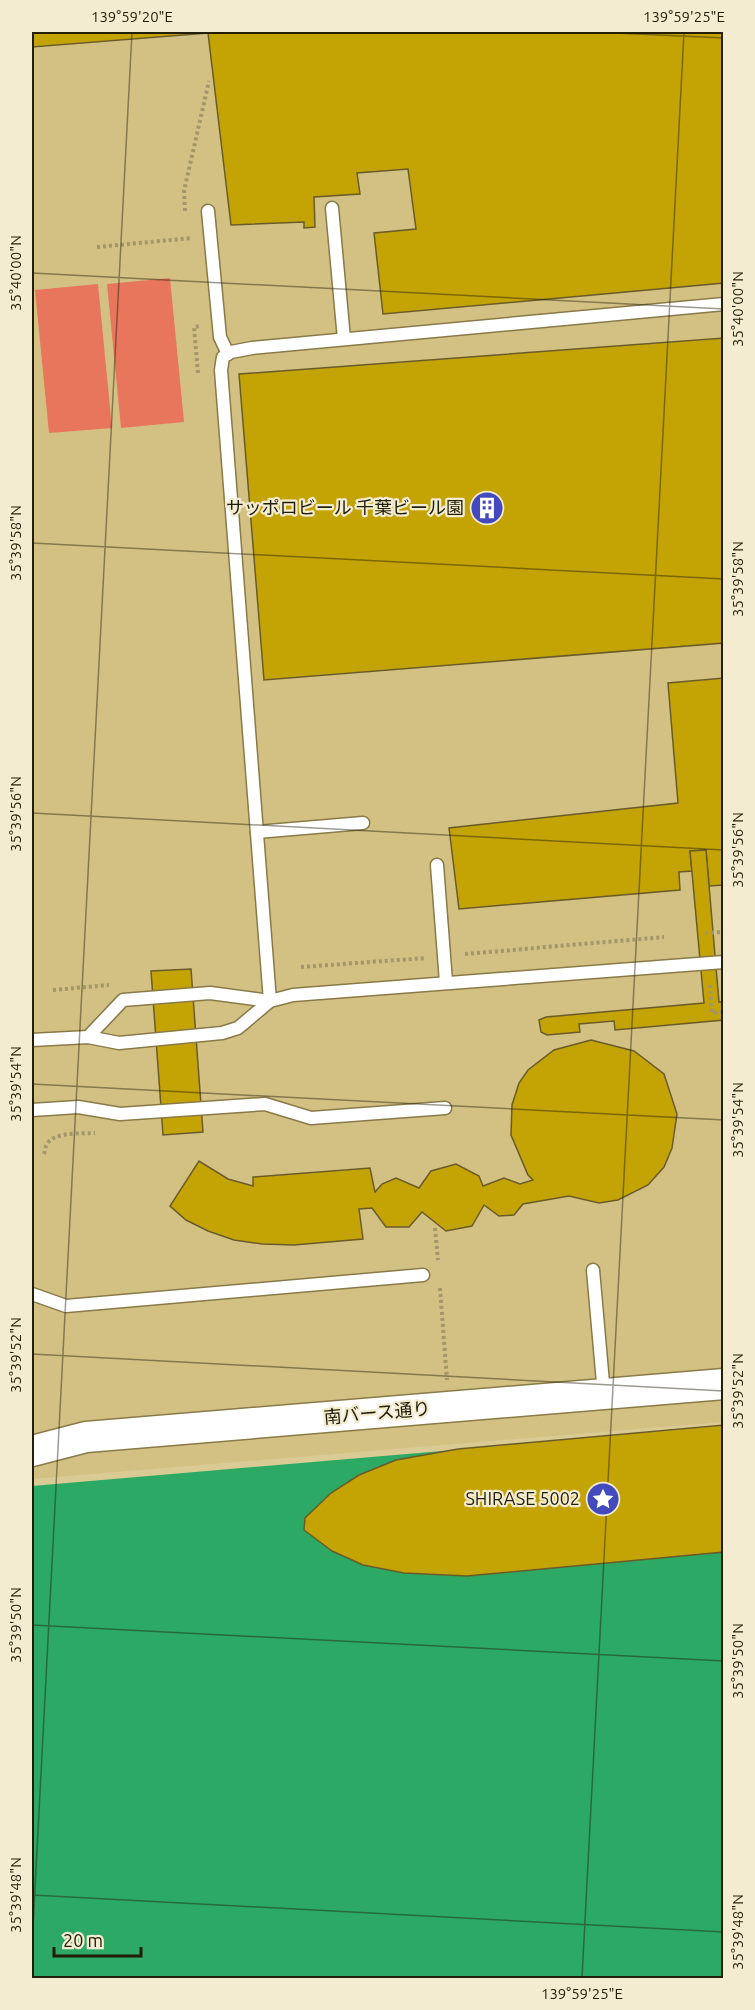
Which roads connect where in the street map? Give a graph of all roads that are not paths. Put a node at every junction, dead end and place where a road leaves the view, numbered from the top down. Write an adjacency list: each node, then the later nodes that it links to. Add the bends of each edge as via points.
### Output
1 (332, 208): 4 (lane)
2 (208, 211): 5 (lane, via 220,337)
3 (723, 304): 4 (lane)
4 (344, 339): 5 (lane)
5 (228, 354): 7 (lane, via 223,357 221,370)
6 (363, 823): 7 (lane)
7 (257, 832): 11 (lane)
8 (437, 865): 10 (lane)
9 (723, 962): 10 (lane)
10 (446, 982): 11 (lane)
11 (270, 1000): 12 (lane, via 238,1028 222,1033 119,1043); 12 (lane, via 210,993 123,1000)
12 (88, 1037): 13 (lane)
13 (32, 1040)
14 (445, 1108): 15 (lane, via 311,1118 265,1104 120,1114 78,1107)
15 (32, 1110)
16 (593, 1270): 20 (lane)
17 (423, 1275): 18 (lane, via 66,1306)
18 (32, 1294)
19 (723, 1384): 20 (street, 南バース通り)
20 (604, 1394): 21 (street, 南バース通り, via 86,1437)
21 (32, 1451)

